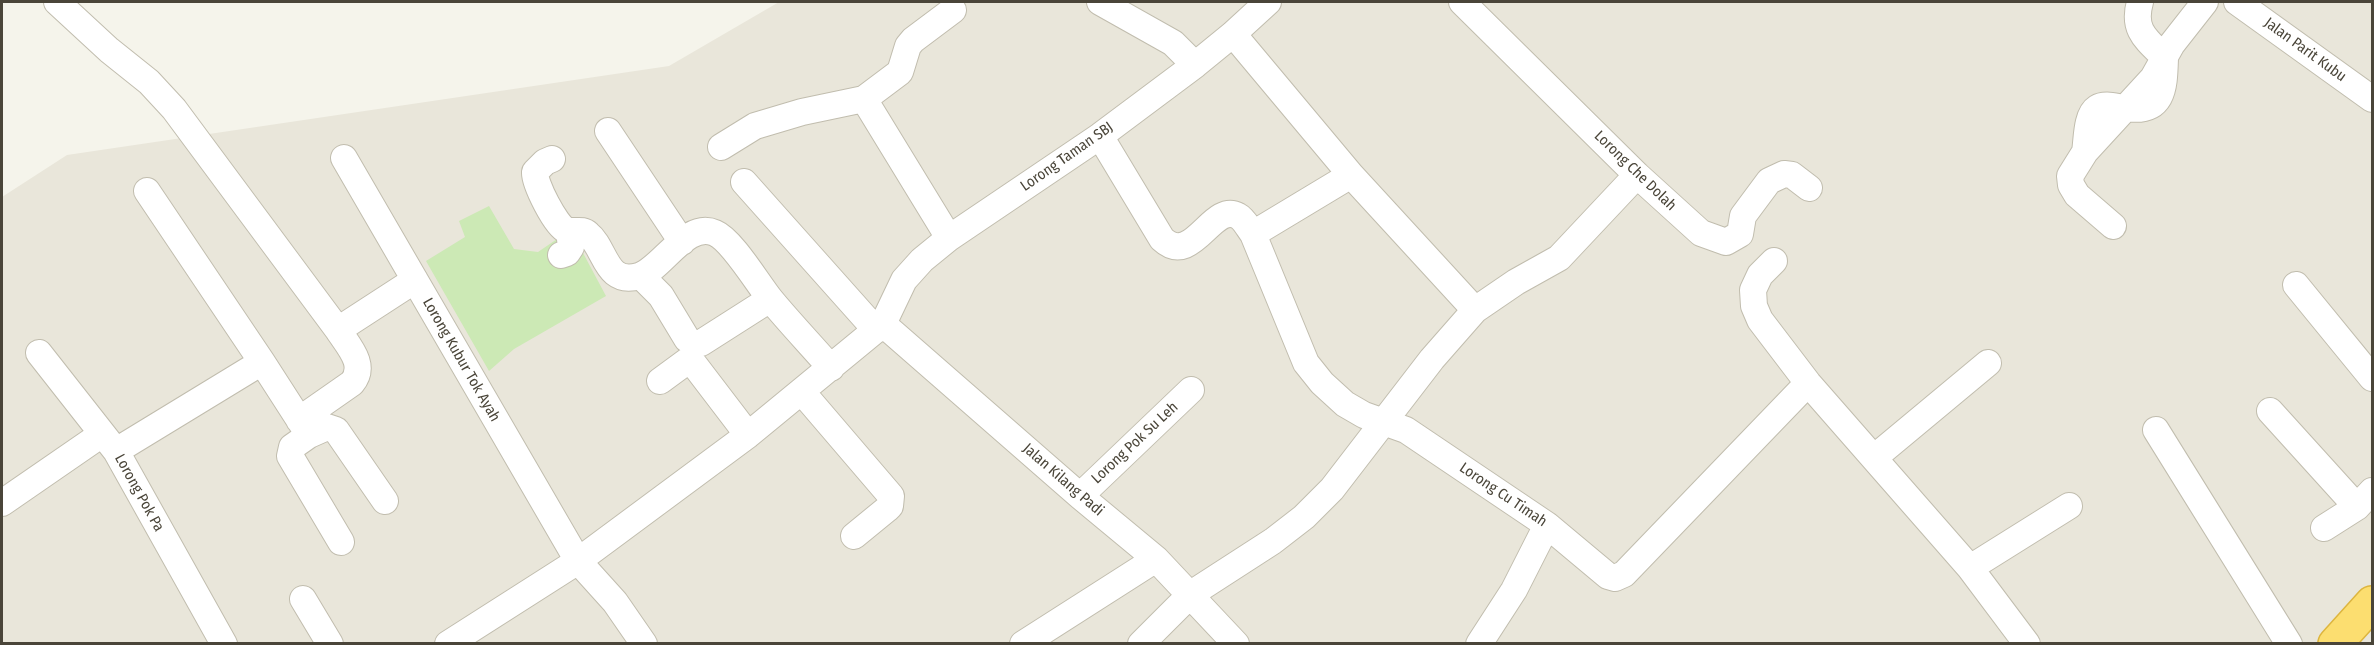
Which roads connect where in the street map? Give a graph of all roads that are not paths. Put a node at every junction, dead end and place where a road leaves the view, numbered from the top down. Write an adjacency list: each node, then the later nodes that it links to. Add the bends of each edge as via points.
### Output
1 (57, 2): 37 (street, via 149,82 174,109)
2 (1100, 2): 11 (street, via 1173,43)
3 (1268, 2): 9 (street, Lorong Taman SBJ)
4 (1462, 2): 20 (street, Lorong Che Dolah)
5 (2140, 2): 10 (street, via 2138,26)
6 (2205, 2): 10 (street)
7 (2237, 2): 13 (street, Jalan Parit Kubu)
8 (953, 10): 12 (street, via 913,40 900,72)
9 (1233, 34): 11 (street, Lorong Taman SBJ); 19 (street)
10 (2165, 58): 24 (street, via 2127,109 2085,152 2070,176 2077,195)
11 (1195, 65): 15 (street, Lorong Taman SBJ)
12 (864, 99): 16 (street, via 802,111 755,126); 27 (street)
13 (2373, 99)
14 (608, 131): 28 (street)
15 (1100, 136): 26 (street, via 1169,245 1186,245 1230,214 1240,217); 27 (street, Lorong Taman SBJ)
16 (722, 147)
17 (344, 158): 32 (street, Lorong Kubur Tok Ayah)
18 (552, 159): 25 (street, via 535,172 535,181 559,224)
19 (1351, 175): 26 (street); 35 (street)
20 (1637, 175): 22 (street, Lorong Che Dolah, via 1701,233 1723,242 1740,234 1743,216 1772,179 1792,175); 35 (street, via 1559,258)
21 (744, 182): 36 (street, Jalan Kilang Padi)
22 (1809, 189)
23 (147, 191): 39 (street)
24 (2113, 226)
25 (576, 231): 29 (street, via 571,248); 31 (street, via 590,235 612,271 627,277)
26 (1252, 234): 48 (street, Lorong Cu Timah, via 1306,363 1346,404)
27 (950, 238): 36 (street, Lorong Taman SBJ, via 904,280)
28 (682, 242): 31 (street); 34 (street, via 702,231 714,232 725,240)
29 (561, 255)
30 (1774, 261): 44 (street, via 1760,275 1753,290 1754,306 1760,320)
31 (641, 276): 34 (street, via 661,296 694,344)
32 (415, 280): 37 (street); 64 (street, Lorong Kubur Tok Ayah)
33 (2296, 285): 42 (street)
34 (770, 299): 41 (street)
35 (1475, 310): 48 (street)
36 (879, 327): 41 (street); 54 (street, Jalan Kilang Padi)
37 (338, 330): 49 (street, via 357,359 358,376)
38 (39, 353): 52 (street, Lorong Pok Pa)
39 (262, 362): 49 (street); 52 (street)
40 (1988, 363): 53 (street)
41 (831, 368): 46 (street)
42 (2373, 378)
43 (660, 381): 51 (street, via 690,359)
44 (1808, 383): 53 (street); 59 (street, Lorong Cu Timah, via 1624,574 1608,576)
45 (1191, 390): 54 (street, Lorong Pok Su Leh)
46 (802, 392): 51 (street); 61 (street, via 891,496 890,506)
47 (2270, 411): 55 (street)
48 (1385, 421): 59 (street, Lorong Cu Timah, via 1406,430); 66 (street, via 1304,518)
49 (304, 428): 56 (street, via 336,430); 62 (street, via 290,456)
50 (2156, 430): 78 (street)
51 (748, 435): 64 (street)
52 (109, 443): 57 (street); 69 (street, Lorong Pok Pa)
53 (1875, 457): 65 (street)
54 (1080, 496): 63 (street, Jalan Kilang Padi)
55 (2365, 499): 60 (street)
56 (385, 501)
57 (2, 503)
58 (2069, 506): 65 (street)
59 (1547, 525): 76 (street, via 1514,590)
60 (2324, 528)
61 (854, 536)
62 (341, 542)
63 (1156, 559): 66 (street, Jalan Kilang Padi); 73 (street)
64 (578, 561): 71 (street); 72 (street, Lorong Kubur Tok Ayah, via 615,602)
65 (1970, 568): 77 (street)
66 (1191, 594): 74 (street); 75 (street, Jalan Kilang Padi)
67 (303, 599): 70 (street)
68 (2365, 611): 79 (highway); 80 (highway)
69 (224, 644)
70 (330, 644)
71 (448, 644)
72 (644, 644)
73 (1023, 644)
74 (1141, 644)
75 (1236, 644)
76 (1479, 644)
77 (2027, 644)
78 (2289, 644)
79 (2311, 644)
80 (2335, 644)

